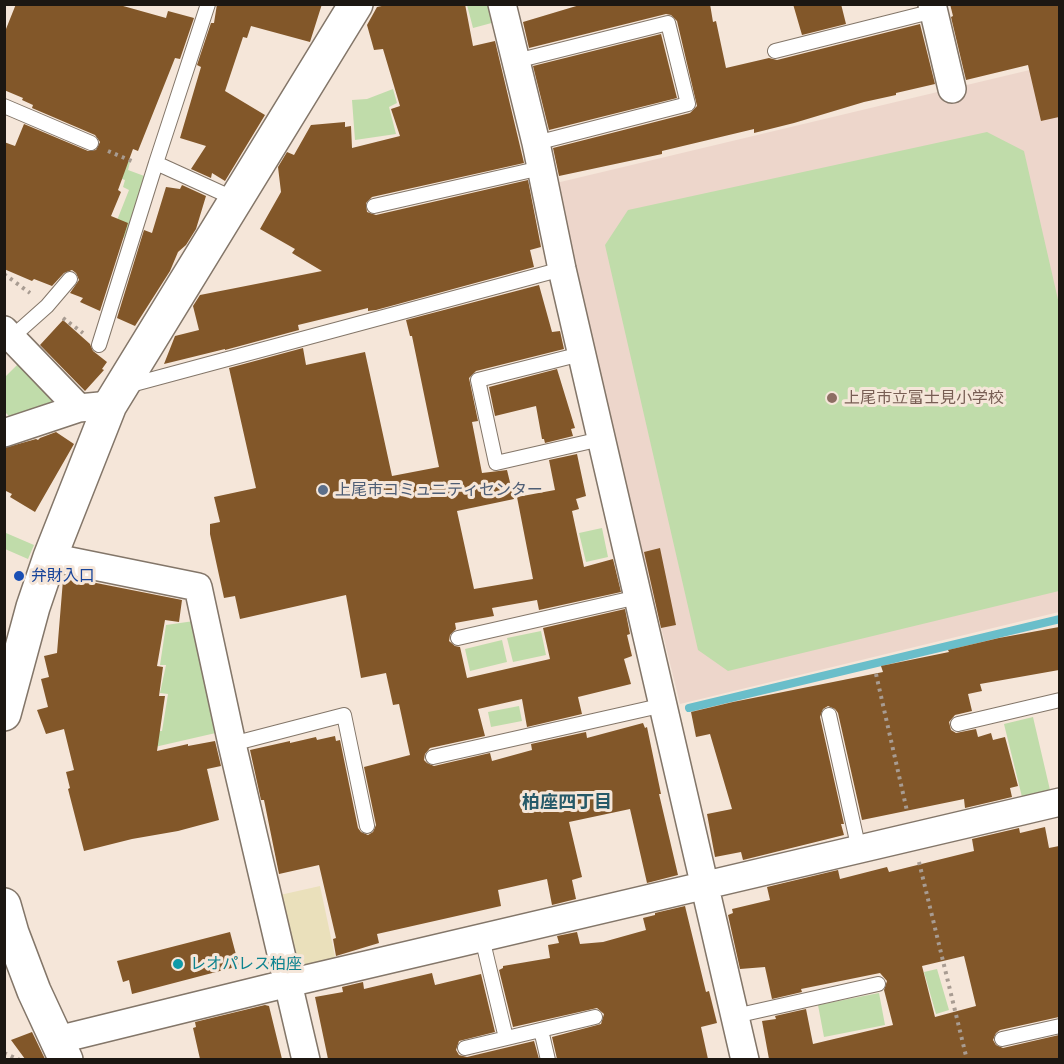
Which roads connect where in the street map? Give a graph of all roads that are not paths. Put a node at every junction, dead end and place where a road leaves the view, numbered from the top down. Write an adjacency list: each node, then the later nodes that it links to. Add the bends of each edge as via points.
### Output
1 (208, 4): 11 (lane)
2 (356, 4): 12 (street)
3 (502, 4): 6 (street)
4 (933, 8): 5 (lane); 7 (street)
5 (776, 51)
6 (516, 61): 10 (street); 10 (lane, via 668,23 688,104)
7 (952, 89)
8 (4, 106): 9 (lane)
9 (91, 143)
10 (538, 155): 13 (lane); 14 (street)
11 (155, 167): 12 (lane); 17 (lane)
12 (235, 199): 19 (street)
13 (375, 206)
14 (562, 269): 18 (street); 19 (lane)
15 (70, 279): 16 (lane, via 47,306)
16 (8, 334): 19 (street)
17 (99, 345)
18 (581, 354): 21 (street); 21 (lane, via 478,380 496,463)
19 (103, 400): 20 (street); 22 (street)
20 (4, 434)
21 (601, 439): 23 (street)
22 (50, 557): 27 (street); 30 (street, via 198,587)
23 (638, 597): 24 (lane); 26 (street)
24 (458, 639)
25 (1059, 700): 29 (lane)
26 (664, 705): 31 (lane); 35 (street)
27 (4, 714)
28 (829, 715): 34 (lane)
29 (958, 724)
30 (232, 744): 33 (lane, via 344,715); 38 (street)
31 (433, 757)
32 (1059, 802): 34 (street)
33 (367, 826)
34 (859, 850): 35 (street)
35 (704, 886): 37 (street); 40 (street)
36 (4, 905): 47 (street, via 30,981)
37 (482, 938): 38 (street); 44 (lane)
38 (289, 983): 47 (street); 48 (street)
39 (878, 984): 40 (lane)
40 (735, 1016): 50 (street)
41 (595, 1017): 43 (lane)
42 (1059, 1026): 45 (lane)
43 (541, 1030): 44 (lane); 49 (lane)
44 (506, 1038): 46 (lane)
45 (1002, 1039)
46 (465, 1048)
47 (62, 1050)
48 (306, 1059)
49 (548, 1059)
50 (745, 1059)

